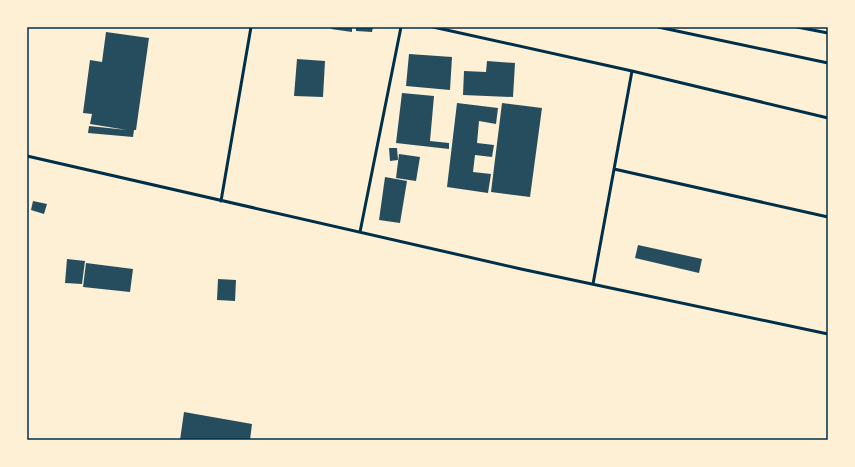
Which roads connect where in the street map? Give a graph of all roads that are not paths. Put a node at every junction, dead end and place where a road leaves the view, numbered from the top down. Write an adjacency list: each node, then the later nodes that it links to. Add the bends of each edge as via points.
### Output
1 (251, 27): 12 (lane)
2 (401, 27): 14 (lane)
3 (433, 27): 8 (lane)
4 (658, 27): 7 (lane)
5 (797, 27): 6 (lane)
6 (828, 33)
7 (828, 64)
8 (632, 71): 9 (lane); 11 (lane)
9 (828, 118)
10 (27, 156): 12 (lane)
11 (614, 169): 13 (lane); 15 (lane)
12 (221, 201): 14 (lane)
13 (828, 217)
14 (360, 232): 15 (lane)
15 (592, 284): 16 (lane)
16 (828, 334)

